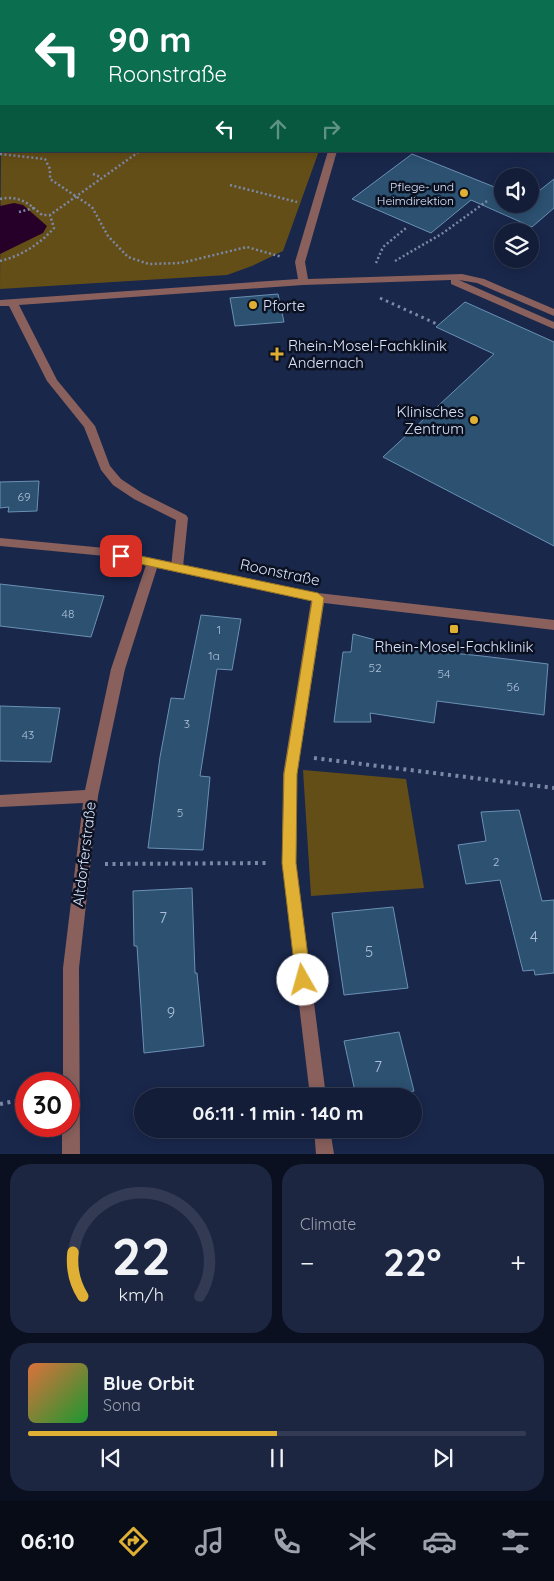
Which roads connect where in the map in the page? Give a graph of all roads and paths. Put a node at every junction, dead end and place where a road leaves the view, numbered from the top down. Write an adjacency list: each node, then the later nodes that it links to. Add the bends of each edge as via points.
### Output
1 (139, 152): 5 (path)
2 (333, 152): 10 (street)
3 (0, 154): 7 (path, via 45,159 50,179)
4 (93, 174): 5 (path)
5 (102, 177): 7 (path)
6 (230, 184): 10 (path)
7 (77, 196): 13 (path); 16 (path, via 92,207 108,236 128,257 149,264 181,263 247,247)
8 (0, 199): 11 (path, via 9,196 27,200)
9 (487, 201): 17 (path, via 443,234)
10 (316, 207): 16 (street)
11 (34, 208): 12 (path); 13 (path, via 42,215)
12 (19, 212)
13 (50, 215): 15 (path, via 54,228 47,237)
14 (406, 228): 17 (path, via 377,255)
15 (0, 261)
16 (300, 262): 20 (street)
17 (374, 276): 18 (street); 19 (street)
18 (438, 278): 22 (street, via 462,277 480,281); 24 (street, via 469,287)
19 (361, 281): 20 (street); 23 (path, via 363,290)
20 (303, 282): 21 (street)
21 (6, 303): 27 (street, via 52,381 89,426 105,467 117,482 182,518)
22 (554, 313)
23 (439, 325)
24 (554, 326)
25 (0, 542): 26 (street, Roonstraße, via 105,552)
26 (153, 562): 27 (street, Roonstraße); 32 (street, Altdorferstraße, via 118,669)
27 (177, 567): 28 (street, Roonstraße)
28 (318, 598): 29 (street, Roonstraße); 30 (street)
29 (554, 626)
30 (293, 755): 31 (path); 34 (street)
31 (554, 788)
32 (91, 796): 33 (street); 35 (street, Altdorferstraße)
33 (0, 801)
34 (289, 863): 35 (path); 36 (street)
35 (83, 864): 40 (street, Altdorferstraße, via 71,968)
36 (317, 1088)
37 (15, 1101): 38 (path)
38 (0, 1104)
39 (323, 1138): 41 (street)
40 (71, 1154)
41 (325, 1154)

